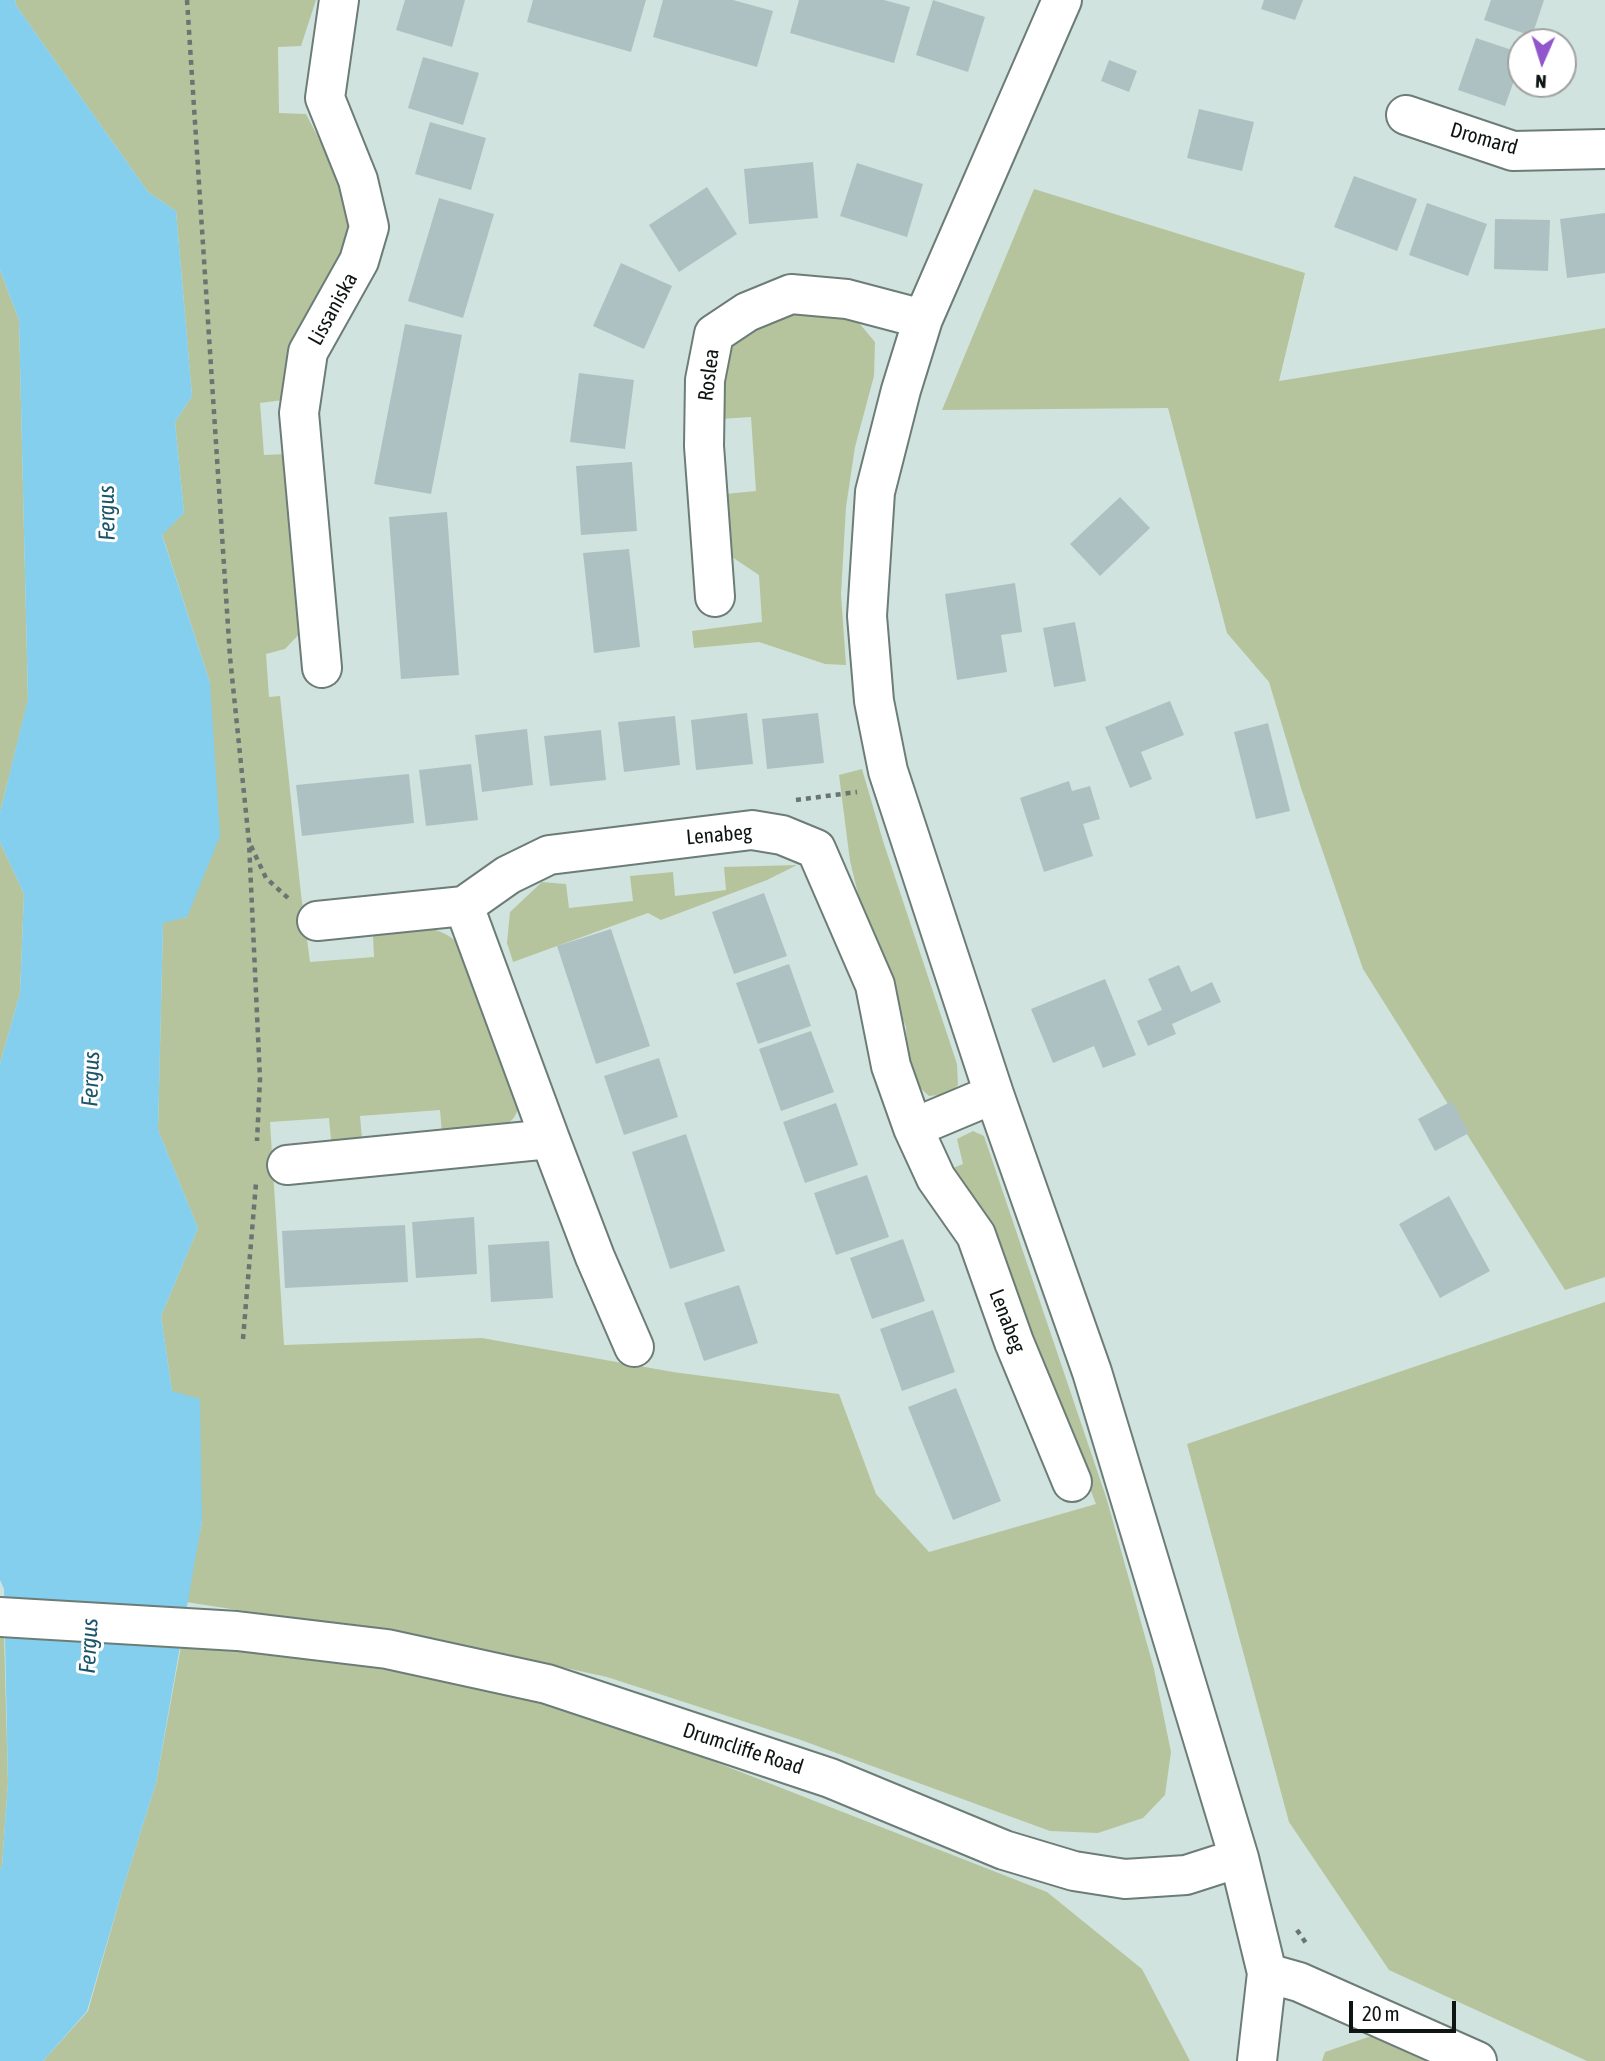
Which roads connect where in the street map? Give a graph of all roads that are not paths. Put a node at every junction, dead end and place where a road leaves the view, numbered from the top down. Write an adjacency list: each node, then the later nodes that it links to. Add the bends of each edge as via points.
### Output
1 (339, 0): 7 (street, Lissaniska, via 325,99 358,180 369,227 359,261 308,352 299,413)
2 (1062, 0): 5 (street)
3 (1406, 115): 4 (street, Dromard, via 1513,151)
4 (1605, 149)
5 (923, 319): 6 (street, Roslea, via 847,299 791,294 747,312 714,334 705,380 704,446); 10 (street, via 875,492 867,616 874,701 888,771)
6 (715, 597)
7 (322, 668)
8 (464, 906): 9 (street, Lenabeg); 11 (street, Lenabeg, via 508,875 549,855 752,830 782,835 816,849 875,985 891,1066); 12 (street)
9 (317, 921)
10 (994, 1094): 11 (street); 17 (street, via 1092,1372)
11 (914, 1128): 15 (street, Lenabeg, via 936,1178 976,1235)
12 (550, 1139): 13 (street); 14 (street)
13 (287, 1165)
14 (634, 1347)
15 (1072, 1482)
16 (0, 1617): 17 (street, Drumcliffe Road, via 237,1631 387,1649 547,1684 830,1778 1004,1850 1074,1871 1125,1879 1186,1875)
17 (1239, 1858): 18 (street)
18 (1266, 1973): 19 (street); 20 (street, via 1300,1982)
19 (1257, 2061)
20 (1477, 2061)

